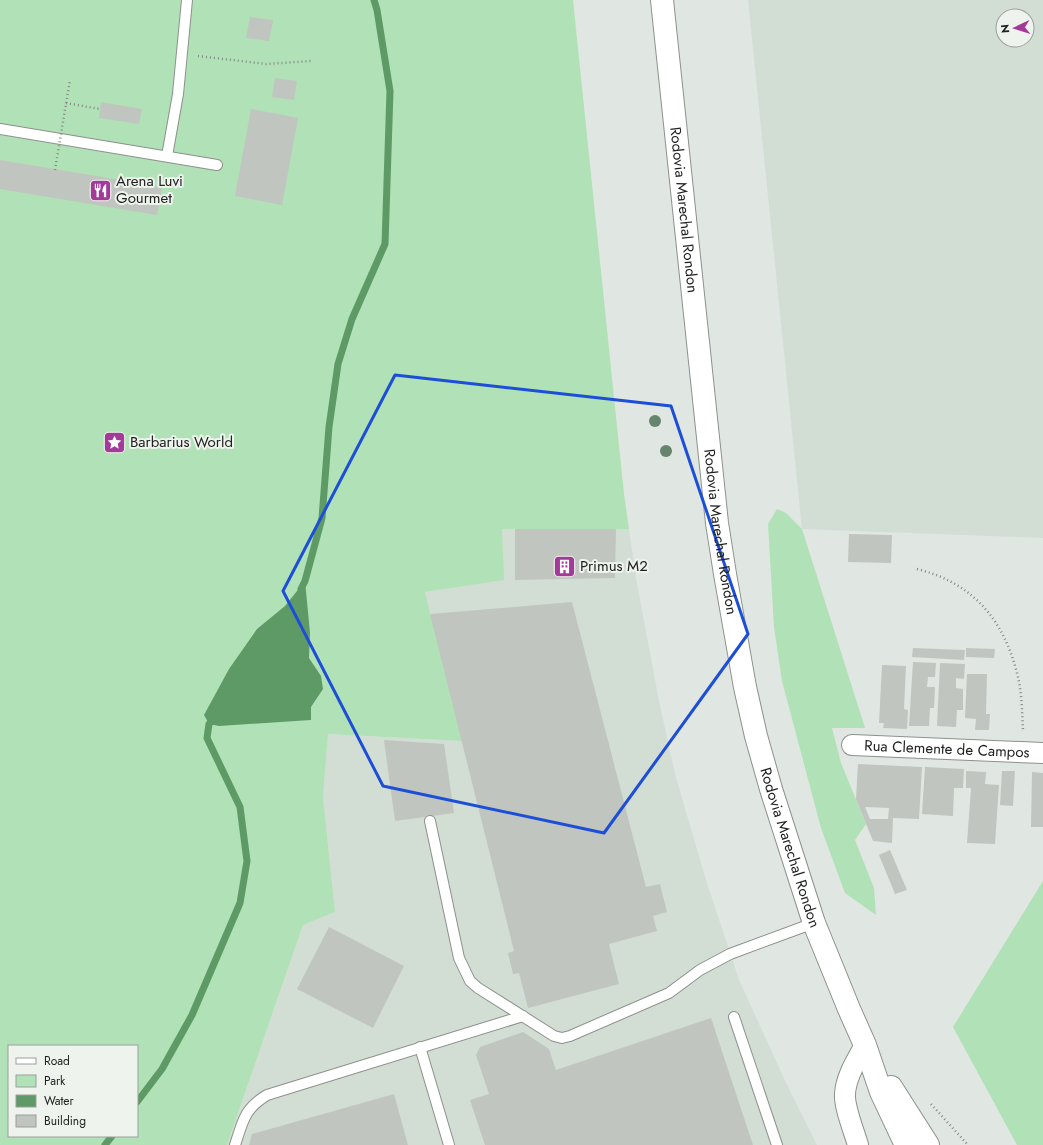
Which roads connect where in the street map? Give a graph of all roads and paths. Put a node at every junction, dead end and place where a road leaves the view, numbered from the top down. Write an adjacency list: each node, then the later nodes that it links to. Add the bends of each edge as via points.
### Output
1 (187, 0): 3 (lane)
2 (662, 0): 16 (main road, Rodovia Marechal Rondon, via 709,450 726,581 756,736)
3 (182, 54): 4 (path, via 266,64); 9 (lane)
4 (311, 61)
5 (70, 80): 6 (path, bridge)
6 (66, 103): 7 (path); 11 (path, bridge)
7 (100, 109)
8 (0, 129): 9 (lane)
9 (167, 156): 10 (lane)
10 (217, 165)
11 (55, 170)
12 (917, 569): 14 (path, via 960,586 983,605 1000,629 1018,675)
13 (852, 745): 14 (street, Rua Clemente de Campos)
14 (1033, 752)
15 (430, 821): 17 (lane, via 464,972 478,988)
16 (814, 922): 17 (lane, via 730,954 700,970 669,993 570,1036 554,1036); 19 (main road, Rodovia Marechal Rondon)
17 (523, 1016): 20 (lane)
18 (734, 1017): 23 (lane)
19 (865, 1045): 24 (street, via 846,1083 845,1095); 25 (main road, Rodovia Marechal Rondon, via 881,1092); 26 (main road, Rodovia Marechal Rondon)
20 (420, 1047): 21 (lane, via 267,1095 252,1106 244,1118); 22 (lane)
21 (235, 1145)
22 (449, 1145)
23 (777, 1145)
24 (858, 1145)
25 (906, 1145)
26 (928, 1145)

